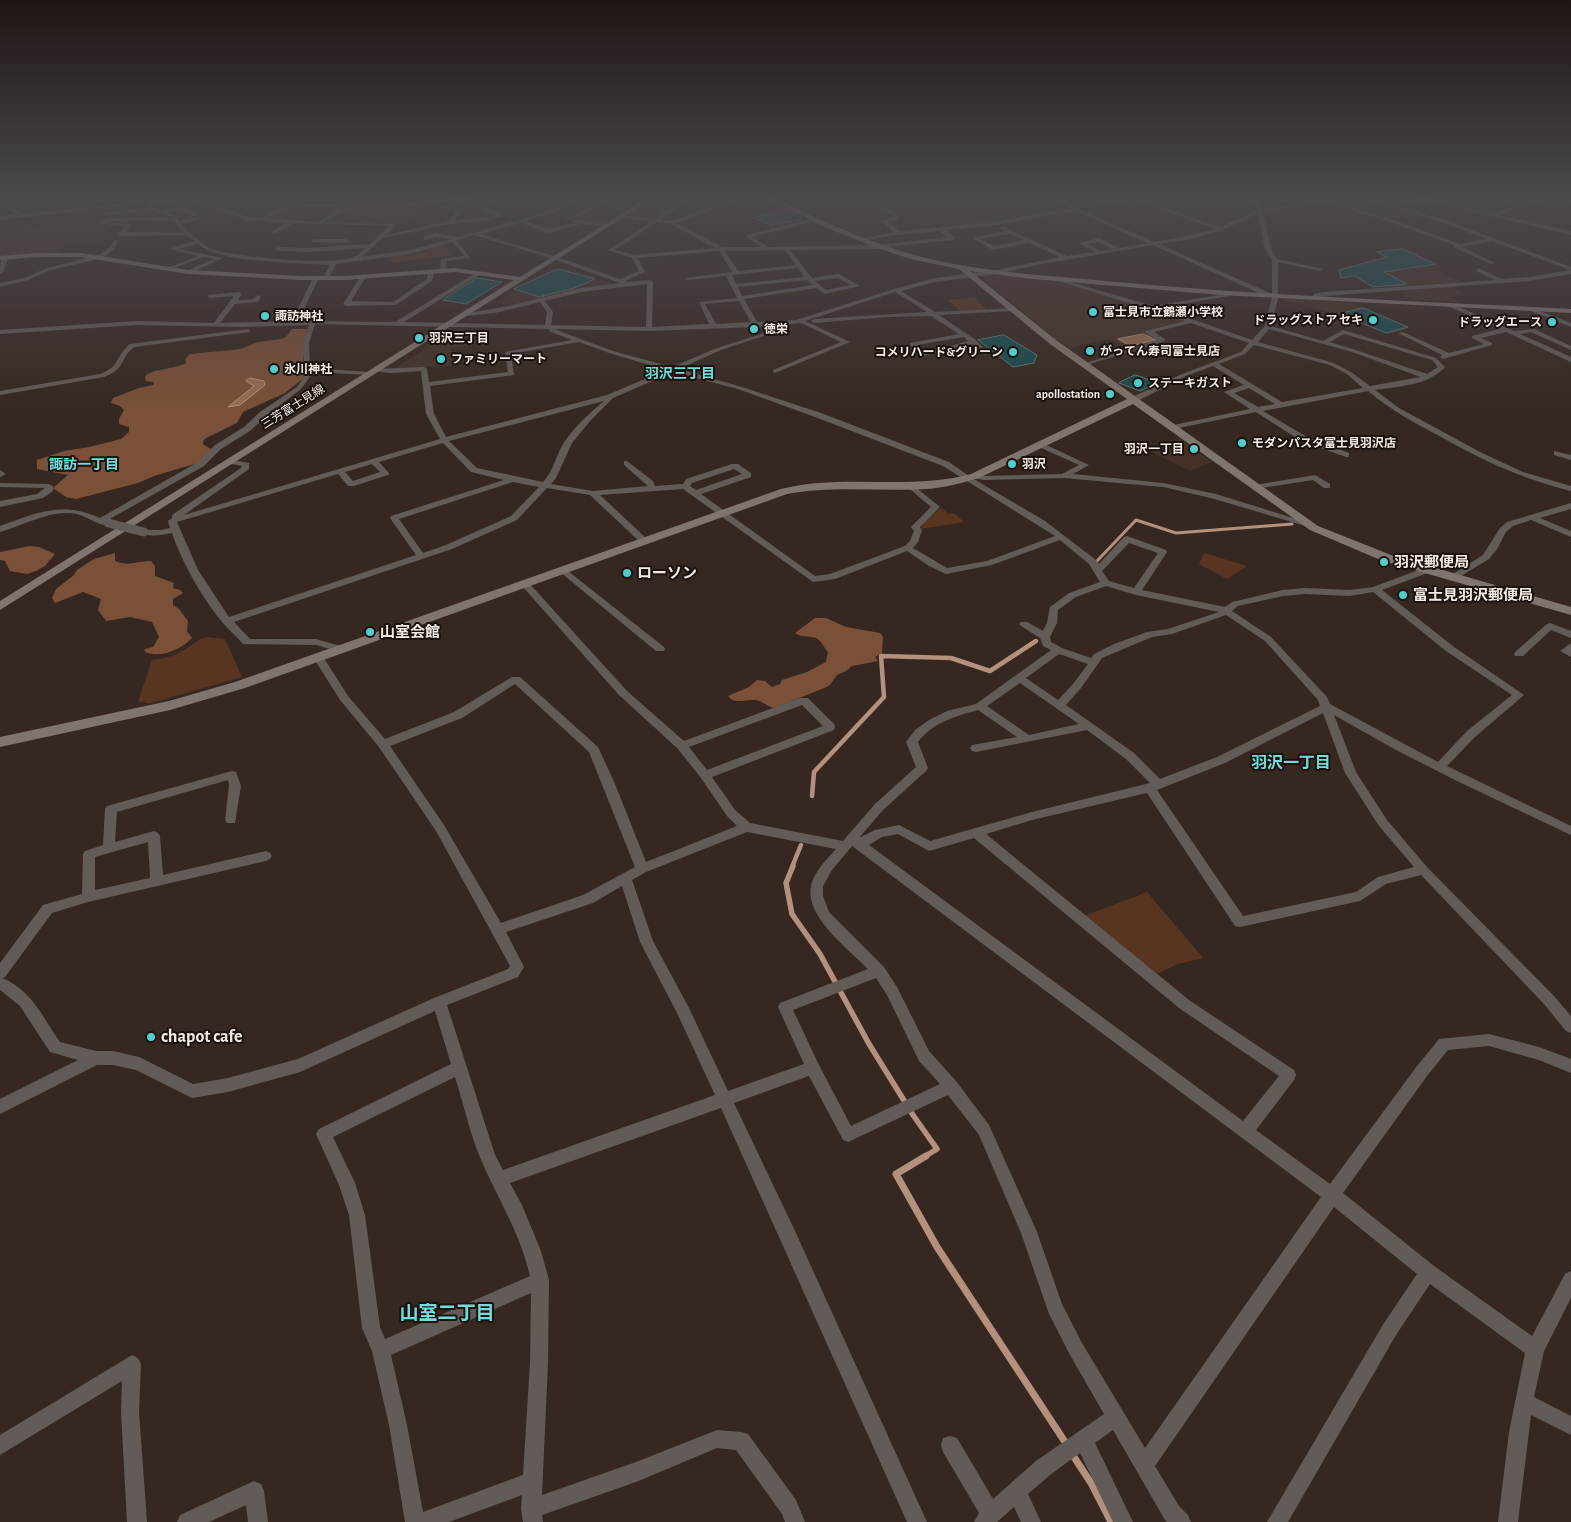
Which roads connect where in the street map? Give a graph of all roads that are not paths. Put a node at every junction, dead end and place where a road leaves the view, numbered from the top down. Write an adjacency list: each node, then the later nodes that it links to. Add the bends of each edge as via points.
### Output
1 (47, 269): 39 (street, via 18,282)
2 (170, 269): 19 (street)
3 (195, 269): 19 (street)
4 (331, 269): 31 (street)
5 (537, 269): 34 (street, 三芳富士見線)
6 (586, 269): 36 (street)
7 (640, 269): 36 (street, via 642,272)
8 (734, 269): 23 (street)
9 (773, 269): 23 (street)
10 (803, 269): 35 (street)
11 (963, 269): 25 (street)
12 (970, 269): 21 (street)
13 (1009, 269): 21 (street)
14 (1210, 269): 48 (street)
15 (1274, 269): 48 (street)
16 (443, 270): 20 (street); 22 (street)
17 (1478, 270): 37 (street)
18 (1571, 270): 26 (street)
19 (188, 272): 30 (street)
20 (431, 272): 27 (street); 50 (street, via 430,280)
21 (997, 272): 25 (street); 33 (street)
22 (479, 273): 34 (street); 56 (street)
23 (736, 273): 24 (street)
24 (728, 274): 32 (street); 40 (street)
25 (970, 274): 43 (street); 60 (street)
26 (1562, 274): 29 (street); 37 (street)
27 (364, 277): 31 (street); 50 (street, via 347,303 394,304)
28 (828, 277): 35 (street); 42 (street); 42 (street, via 839,276 857,286)
29 (1571, 277)
30 (316, 278): 31 (street); 68 (street)
31 (326, 278)
32 (688, 278)
33 (1055, 278): 45 (street); 58 (street)
34 (520, 279): 64 (street, 三芳富士見線)
35 (810, 279): 40 (street); 41 (street)
36 (620, 281): 38 (street)
37 (1502, 281): 49 (street, via 1324,294)
38 (628, 284): 53 (street); 77 (street, via 651,283)
39 (0, 285)
40 (735, 286): 51 (street)
41 (818, 286): 44 (street); 51 (street)
42 (847, 288): 44 (street)
43 (896, 290): 59 (street); 63 (street)
44 (827, 292): 59 (street)
45 (1229, 294): 48 (street); 58 (street)
46 (210, 296): 54 (street, via 239,294)
47 (258, 296): 54 (street, via 255,301)
48 (1274, 296): 49 (street); 76 (street)
49 (1314, 298): 57 (street)
50 (402, 299): 52 (street)
51 (740, 299): 73 (street); 75 (street, via 702,303)
52 (411, 300)
53 (541, 300): 64 (street, via 482,314); 74 (street, via 550,308 552,315)
54 (233, 302): 71 (street)
55 (420, 302): 56 (street)
56 (428, 303): 69 (street)
57 (1450, 305): 61 (street); 79 (street)
58 (1151, 307): 65 (street)
59 (838, 308): 67 (street)
60 (1012, 309): 63 (street); 92 (street)
61 (1530, 309): 62 (street); 72 (street)
62 (1571, 311)
63 (933, 313): 67 (street); 81 (street)
64 (465, 314): 70 (street, 三芳富士見線)
65 (1190, 321): 84 (street); 92 (street, via 1148,332 1163,340)
66 (313, 322): 68 (street); 69 (street); 94 (street, via 305,343)
67 (798, 322): 73 (street); 93 (street); 95 (street, via 848,342)
68 (294, 323): 71 (street); 101 (street, via 132,345 125,350 119,368 112,373)
69 (397, 323): 70 (street)
70 (451, 323): 74 (street); 96 (street, 三芳富士見線)
71 (216, 324): 78 (street, via 137,323)
72 (1571, 324)
73 (756, 325): 75 (street)
74 (543, 327): 77 (street); 82 (street)
75 (714, 327): 77 (street)
76 (1268, 327): 84 (street); 85 (street)
77 (649, 329)
78 (0, 332)
79 (1510, 332): 86 (street, via 1532,330); 88 (street, via 1474,337 1490,344); 90 (street)
80 (1401, 333): 88 (street)
81 (965, 334): 83 (street); 83 (street, via 912,344 925,355)
82 (577, 341): 93 (street); 98 (street, via 507,353 512,374)
83 (974, 341): 87 (street)
84 (1254, 343): 91 (street, via 1243,353); 100 (street, via 1332,364)
85 (1324, 343): 89 (street, via 1347,330); 97 (street)
86 (1571, 348)
87 (986, 353)
88 (1448, 356): 89 (street)
89 (1434, 359): 97 (street, via 1442,367)
90 (1571, 360)
91 (1214, 364): 99 (street); 103 (street)
92 (1085, 365): 103 (street)
93 (673, 369): 102 (street); 117 (street, via 818,415)
94 (307, 370): 96 (street); 135 (street, via 307,377 299,388 247,429 218,447 200,464)
95 (775, 371)
96 (373, 372): 98 (street, via 424,369); 112 (street, 三芳富士見線)
97 (1428, 377): 100 (street)
98 (426, 384): 107 (street, via 430,414)
99 (1249, 386): 104 (street); 105 (street, via 1228,392)
100 (1370, 389): 104 (street); 126 (street, via 1396,410 1479,455 1520,474)
101 (0, 392)
102 (610, 397): 107 (street); 120 (street, via 568,442)
103 (1133, 400): 106 (street); 108 (street)
104 (1280, 404): 105 (street)
105 (1256, 410): 106 (street); 110 (street, via 1304,439)
106 (1172, 428): 123 (street)
107 (444, 440): 113 (street); 118 (street, via 474,470)
108 (1042, 445): 116 (street, via 1085,465); 117 (street)
109 (1557, 452): 111 (street)
110 (1346, 454)
111 (1571, 458)
112 (230, 461): 137 (street, via 246,465 245,469 176,515); 152 (street, 三芳富士見線)
113 (374, 462): 115 (street); 115 (street, via 385,473 352,484)
114 (627, 463): 125 (street)
115 (340, 472): 137 (street)
116 (1064, 476): 117 (street); 130 (street, via 1156,484)
117 (972, 477): 124 (street, via 945,485); 140 (street)
118 (514, 480): 120 (street); 143 (street, via 394,518)
119 (0, 485): 131 (street, via 49,486 49,491 40,496)
120 (547, 485): 128 (street); 143 (street, via 514,518)
121 (685, 486): 125 (street); 129 (street); 129 (street, via 689,481 735,466 748,475)
122 (1327, 486): 123 (street, via 1315,477)
123 (1255, 487): 136 (street)
124 (914, 488): 133 (street, via 809,486); 142 (street, via 936,507 915,527 918,531)
125 (653, 489): 128 (street)
126 (1571, 489)
127 (1225, 490): 130 (street)
128 (593, 493): 141 (street)
129 (695, 493): 133 (street)
130 (1213, 496): 136 (street)
131 (0, 504)
132 (1571, 506): 134 (street)
133 (722, 512): 141 (street); 142 (street, via 813,579 832,577)
134 (1533, 518): 139 (street); 147 (street, via 1503,528 1484,559)
135 (104, 522): 137 (street, bridge, via 161,533); 138 (street, via 80,513 62,512)
136 (1302, 522): 146 (street, via 1349,544)
137 (174, 525): 155 (street, via 198,576)
138 (0, 529)
139 (1571, 534)
140 (1061, 537): 142 (street, via 989,563 946,571); 145 (street, via 1093,562)
141 (643, 540): 144 (street)
142 (908, 548)
143 (421, 556): 155 (street)
144 (563, 570): 149 (street); 160 (street)
145 (1098, 570): 148 (street); 151 (street, via 1126,539 1163,552)
146 (1427, 570): 147 (street); 150 (street)
147 (1453, 577): 153 (street)
148 (1105, 582): 151 (street); 158 (street, via 1094,589 1068,596 1053,608 1052,623)
149 (525, 584): 161 (street); 175 (street, via 623,693)
150 (1374, 589): 154 (street, via 1350,593 1283,593 1235,604); 177 (street, via 1450,649 1519,695 1471,734)
151 (1136, 592): 154 (street)
152 (0, 606)
153 (1571, 610)
154 (1226, 611): 166 (street, via 1219,616 1118,646); 170 (street, via 1268,639)
155 (226, 621): 161 (street, via 247,642 316,642)
156 (1024, 624): 158 (street)
157 (1571, 635): 163 (street, via 1550,626)
158 (1045, 636): 162 (street, via 1047,644)
159 (1571, 646): 164 (street, via 1565,651)
160 (660, 648)
161 (340, 649): 165 (street)
162 (1058, 650): 166 (street); 167 (street)
163 (1519, 654)
164 (1571, 654)
165 (318, 656): 173 (street, via 240,685 170,705); 174 (street, via 344,698)
166 (1093, 662): 169 (street)
167 (1020, 678): 168 (street); 169 (street)
168 (980, 706): 172 (street); 184 (street, via 951,714 919,733 912,742 922,768 879,807)
169 (1059, 706): 171 (street)
170 (1327, 707): 177 (street); 179 (street, via 1221,760); 188 (street, via 1351,773 1383,823)
171 (1089, 726): 172 (street); 179 (street, via 1130,756)
172 (1027, 740): 176 (street)
173 (0, 742)
174 (383, 744): 187 (street, via 458,715 516,679 594,750); 192 (street, via 440,828)
175 (682, 746): 178 (street); 178 (street, via 804,700 830,727)
176 (976, 748)
177 (1439, 767): 182 (street)
178 (705, 775): 181 (street, via 731,813)
179 (1154, 786): 183 (street); 188 (street, via 1240,922 1360,896 1382,880)
180 (231, 820): 185 (street, via 235,786 232,775 111,808)
181 (746, 827): 184 (street); 187 (street)
182 (1571, 831)
183 (976, 832): 184 (street, via 929,846 899,829); 205 (street, via 1184,1004 1289,1075)
184 (853, 843): 193 (street, via 827,867 817,896 824,915); 205 (street)
185 (109, 849): 190 (street, via 154,836); 191 (street, via 89,854)
186 (266, 856): 190 (street)
187 (642, 869): 189 (street)
188 (1423, 870): 197 (street, via 1549,1000)
189 (625, 878): 192 (street, via 588,899); 203 (street, via 647,942 672,986)
190 (157, 882): 191 (street)
191 (88, 898): 194 (street, via 48,909)
192 (499, 930): 196 (street, via 517,967 513,972)
193 (879, 971): 201 (street, via 785,1007); 202 (street, via 924,1056)
194 (0, 972)
195 (0, 983): 198 (street, via 23,998 55,1047)
196 (439, 1002): 198 (street, via 300,1065 228,1085 192,1091 139,1064); 200 (street)
197 (1571, 1027)
198 (96, 1058): 204 (street)
199 (1571, 1066): 207 (street, via 1489,1040 1444,1044)
200 (460, 1067): 206 (street, via 488,1158); 212 (street, via 324,1134 357,1215 371,1328)
201 (813, 1068): 202 (street, via 848,1135); 203 (street)
202 (951, 1086): 214 (street, via 984,1130 1029,1232 1055,1308)
203 (725, 1100): 206 (street); 230 (street)
204 (0, 1107)
205 (1245, 1131): 207 (street)
206 (499, 1179): 209 (street, via 533,1251)
207 (1332, 1195): 208 (street); 219 (street)
208 (1428, 1272): 211 (street); 234 (street, via 1390,1329)
209 (540, 1280): 212 (street); 220 (street, via 540,1363)
210 (1571, 1280): 211 (street)
211 (1535, 1349): 213 (street)
212 (381, 1350): 227 (street)
213 (1524, 1402): 215 (street); 235 (street)
214 (1115, 1417): 216 (street); 219 (street)
215 (1571, 1426)
216 (1083, 1439): 221 (street); 232 (street)
217 (950, 1445): 223 (street)
218 (0, 1446): 224 (street, via 132,1364 130,1412)
219 (1144, 1466): 233 (street, via 1172,1513)
220 (533, 1480): 222 (street); 228 (street)
221 (1017, 1491): 223 (street); 231 (street)
222 (532, 1516): 229 (street, via 717,1439 741,1441 789,1508)
223 (987, 1518)
224 (137, 1522)
225 (187, 1522): 226 (street, via 254,1491)
226 (258, 1522)
227 (415, 1522)
228 (424, 1522)
229 (795, 1522)
230 (917, 1522)
231 (1031, 1522)
232 (1123, 1522)
233 (1181, 1522)
234 (1277, 1522)
235 (1508, 1522)

